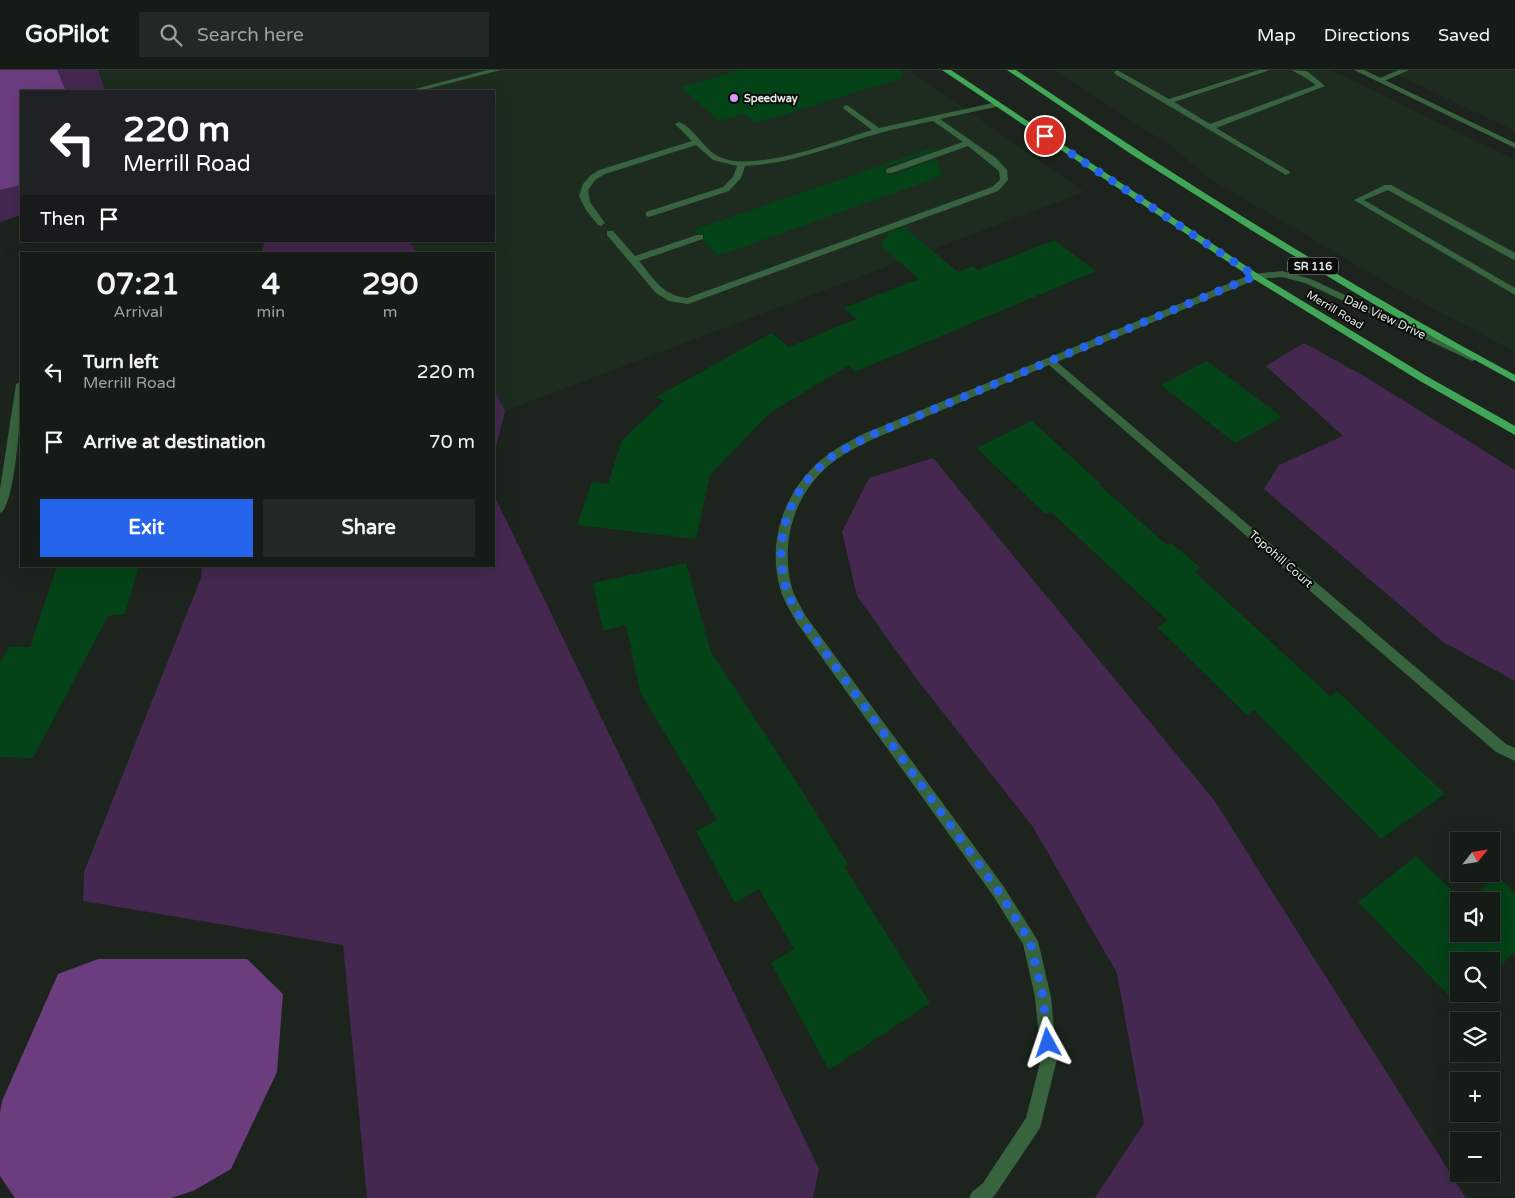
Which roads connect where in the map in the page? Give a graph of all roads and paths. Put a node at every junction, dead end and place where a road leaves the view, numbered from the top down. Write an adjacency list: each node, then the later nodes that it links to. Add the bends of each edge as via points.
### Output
1 (454, 70): 11 (street)
2 (497, 70): 11 (street)
3 (946, 70): 15 (main road, Merrill Road / SR 116)
4 (1011, 70): 36 (main road, SR 116, via 1230,215 1343,284)
5 (1266, 70): 14 (street)
6 (1295, 70): 9 (street)
7 (1358, 70): 12 (street)
8 (1405, 70): 12 (street)
9 (1307, 71): 19 (street, via 1320,86)
10 (1118, 72): 14 (street)
11 (460, 79): 13 (street)
12 (1379, 80): 23 (street)
13 (415, 90)
14 (1168, 102): 19 (street)
15 (997, 104): 17 (street); 33 (main road, Merrill Road / SR 116)
16 (847, 107): 20 (street)
17 (935, 119): 20 (street); 22 (street)
18 (679, 124): 21 (street)
19 (1210, 127): 26 (street)
20 (878, 131): 24 (street, via 785,158)
21 (698, 142): 24 (street, via 723,162); 28 (street, via 602,172 590,179 584,189 584,204)
22 (969, 143): 25 (street); 32 (street, via 1003,170 1004,180 995,188 698,298 672,300 659,291)
23 (1515, 146)
24 (742, 164): 27 (street, via 737,178 726,189)
25 (889, 171)
26 (1286, 173)
27 (649, 214)
28 (600, 223)
29 (610, 233): 32 (street)
30 (700, 237): 32 (street)
31 (1515, 258): 34 (street, via 1388,188 1358,200)
32 (632, 260)
33 (1255, 276): 35 (street, Dale View Drive); 36 (street, Dale View Drive, via 1282,274 1308,281); 39 (main road, Merrill Road / SR 116)
34 (1515, 292)
35 (1050, 360): 41 (street, Topohill Court, via 1501,748); 42 (street, Dale View Drive, via 867,437 834,456 810,476 783,525 786,588 801,619 999,892 1030,941 1043,996 1049,1059 1034,1122 989,1189)
36 (1482, 362): 37 (main road, SR 116)
37 (1515, 379)
38 (20, 391): 40 (street)
39 (1515, 431)
40 (0, 509)
41 (1515, 755)
42 (978, 1198)

